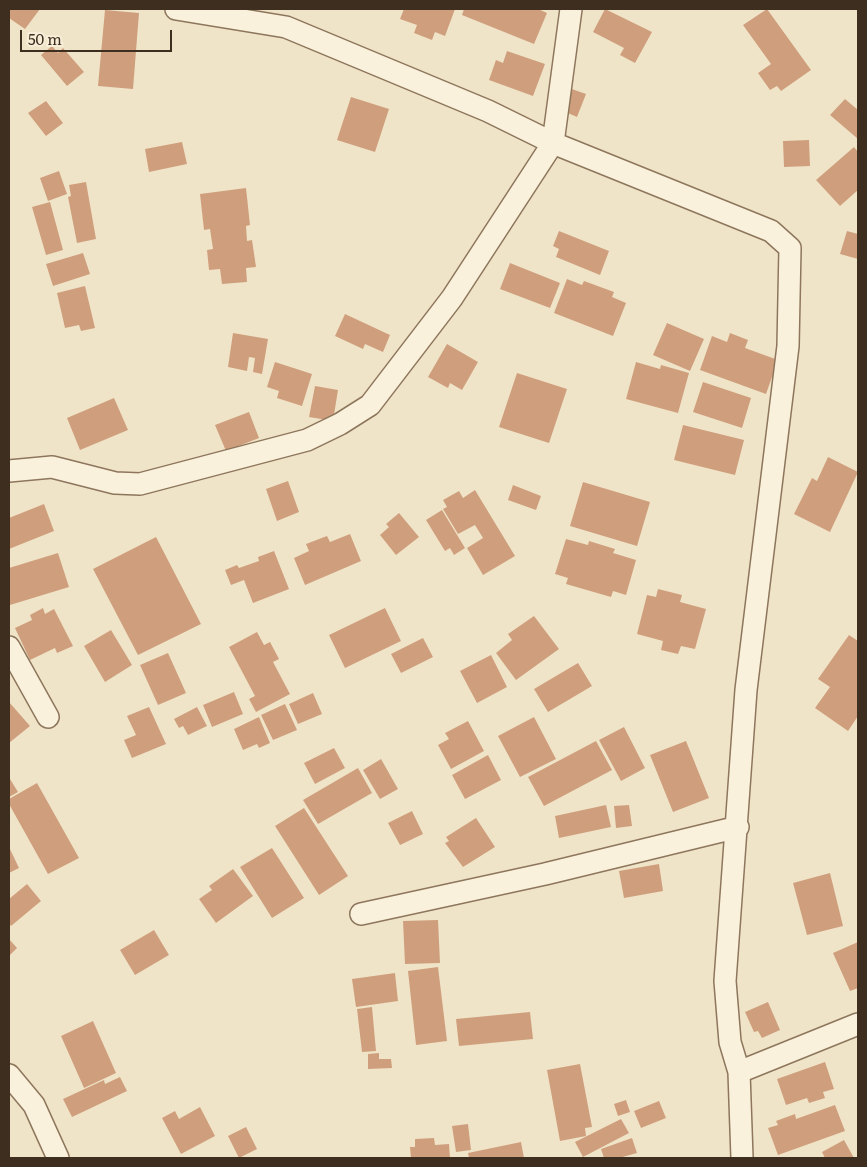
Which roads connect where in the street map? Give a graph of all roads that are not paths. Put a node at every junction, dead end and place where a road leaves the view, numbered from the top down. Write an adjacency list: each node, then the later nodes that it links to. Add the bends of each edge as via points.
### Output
1 (176, 9): 3 (street, via 286,27 488,111)
2 (571, 9): 3 (street)
3 (552, 143): 4 (street, via 452,298 370,404 340,424 308,440 140,484 115,484 52,467); 7 (street, via 771,231 790,248 788,346 746,690)
4 (9, 471)
5 (9, 647): 6 (street)
6 (48, 717)
7 (738, 827): 8 (street, via 546,874); 10 (street, via 726,981 730,1042)
8 (361, 914)
9 (858, 1024): 10 (street)
10 (739, 1072): 13 (street)
11 (9, 1075): 12 (street, via 34,1105)
12 (58, 1158)
13 (737, 1158)

